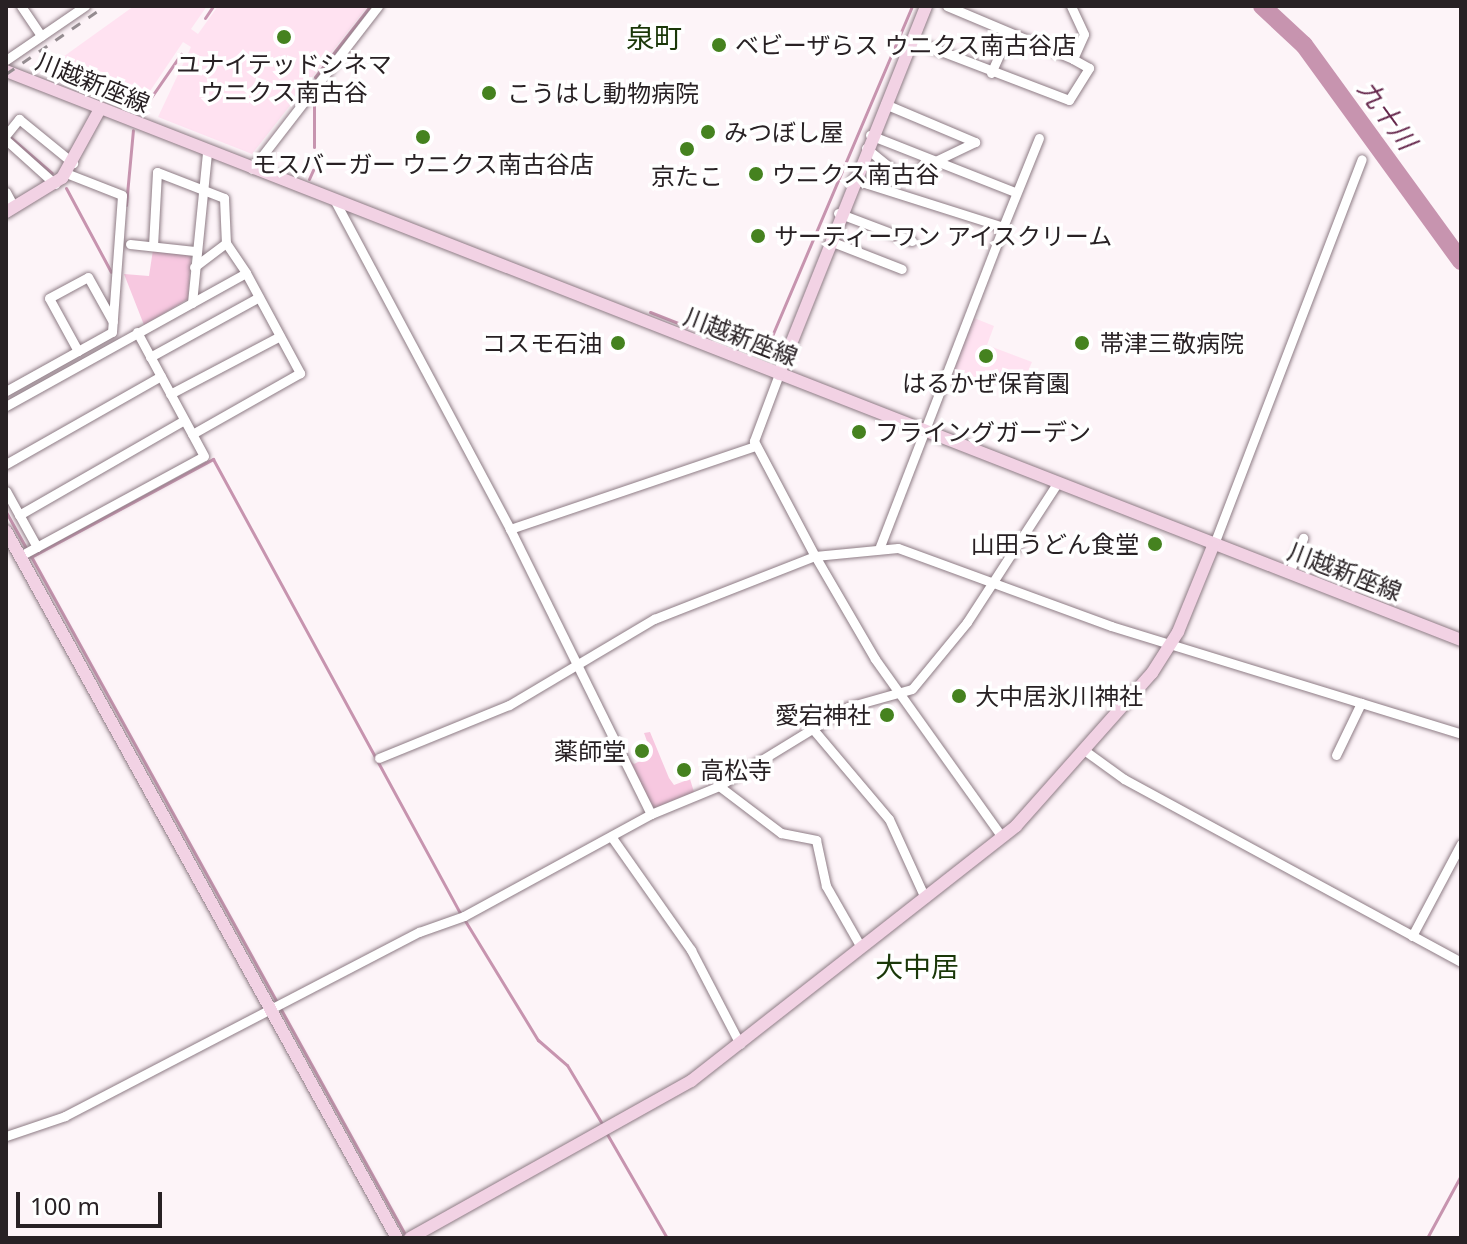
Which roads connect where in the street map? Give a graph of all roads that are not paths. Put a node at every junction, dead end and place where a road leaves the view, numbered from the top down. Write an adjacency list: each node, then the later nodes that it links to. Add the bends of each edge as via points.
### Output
1 (21, 6): 8 (street)
2 (85, 6): 8 (street)
3 (378, 6): 23 (street)
4 (926, 6): 9 (street)
5 (947, 6): 7 (street)
6 (1071, 6): 10 (street, via 1084,34)
7 (1009, 33): 10 (street); 13 (street)
8 (41, 36): 11 (street)
9 (912, 40): 13 (street); 14 (street)
10 (1073, 59): 13 (street, via 1089,68 1069,100)
11 (6, 60)
12 (6, 71): 15 (street, 川越新座線)
13 (991, 73)
14 (885, 104): 18 (street); 21 (street, via 975,142)
15 (100, 109): 19 (street, 川越新座線); 22 (street)
16 (6, 138): 22 (street, via 19,119); 25 (street)
17 (1039, 138): 28 (street)
18 (868, 141): 21 (street); 21 (street, via 902,177); 24 (street)
19 (207, 152): 23 (street, 川越新座線); 26 (street)
20 (1362, 159): 65 (street)
21 (939, 162): 28 (street)
22 (70, 168): 25 (street); 44 (street, via 122,195)
23 (252, 169): 29 (street, 川越新座線)
24 (852, 179): 31 (street); 32 (street)
25 (55, 184): 30 (street)
26 (202, 189): 35 (street, via 229,200); 37 (street, via 157,172); 38 (street)
27 (6, 192): 30 (street)
28 (1015, 192): 32 (street)
29 (335, 201): 49 (street, 川越新座線); 62 (street)
30 (10, 210)
31 (838, 213): 33 (street); 34 (street)
32 (1003, 227): 55 (street)
33 (830, 241): 40 (street); 49 (street)
34 (912, 241)
35 (226, 243): 39 (street); 41 (street)
36 (130, 244): 37 (street)
37 (153, 246): 38 (street)
38 (195, 251): 39 (street)
39 (194, 267): 43 (street)
40 (902, 269)
41 (246, 273): 42 (street); 43 (street)
42 (259, 297): 46 (street); 48 (street)
43 (192, 303): 45 (street)
44 (113, 323): 47 (street, via 112,332); 47 (street, via 88,277 49,298)
45 (137, 332): 48 (street); 53 (street)
46 (280, 336): 52 (street); 56 (street, via 300,373)
47 (78, 351): 51 (street)
48 (150, 357): 50 (street)
49 (779, 374): 55 (street, 川越新座線); 57 (street)
50 (161, 376): 52 (street); 58 (street)
51 (6, 391)
52 (170, 394): 54 (street)
53 (6, 406)
54 (184, 420): 56 (street); 61 (street)
55 (924, 429): 59 (street, 川越新座線); 67 (street)
56 (192, 434): 66 (street, via 204,456)
57 (755, 446): 62 (street); 69 (street)
58 (6, 464)
59 (1058, 482): 65 (street, 川越新座線); 71 (street)
60 (6, 491): 61 (street)
61 (19, 515): 66 (street)
62 (510, 529): 74 (street)
63 (6, 531): 68 (street)
64 (1303, 538): 70 (street)
65 (1214, 544): 70 (street, 川越新座線); 73 (street)
66 (37, 547): 68 (street)
67 (879, 549): 69 (street); 71 (street, via 898,548)
68 (20, 556): 91 (street)
69 (815, 556): 74 (street, via 654,619); 75 (street)
70 (1289, 573): 72 (street, 川越新座線)
71 (994, 583): 73 (street); 75 (street, via 928,676)
72 (1461, 640)
73 (1171, 644): 76 (street); 79 (street)
74 (576, 662): 81 (street, via 509,705); 83 (street)
75 (898, 691): 77 (street); 84 (street)
76 (1361, 703): 78 (street); 80 (street)
77 (812, 728): 82 (street); 87 (street, via 889,819)
78 (1461, 734)
79 (1084, 750): 84 (street); 88 (street, via 1124,779)
80 (1336, 755)
81 (379, 758)
82 (719, 786): 83 (street); 89 (street, via 781,833 816,840 826,886)
83 (651, 814): 85 (street)
84 (1002, 837): 87 (street)
85 (613, 839): 91 (street); 92 (street, via 691,950)
86 (1461, 844): 88 (street)
87 (925, 898): 89 (street)
88 (1412, 936): 90 (street)
89 (861, 947): 92 (street)
90 (1461, 962)
91 (270, 1009): 93 (street, via 65,1116); 94 (street)
92 (740, 1044): 95 (street, via 671,1094)
93 (6, 1136)
94 (397, 1238)
95 (410, 1238)

